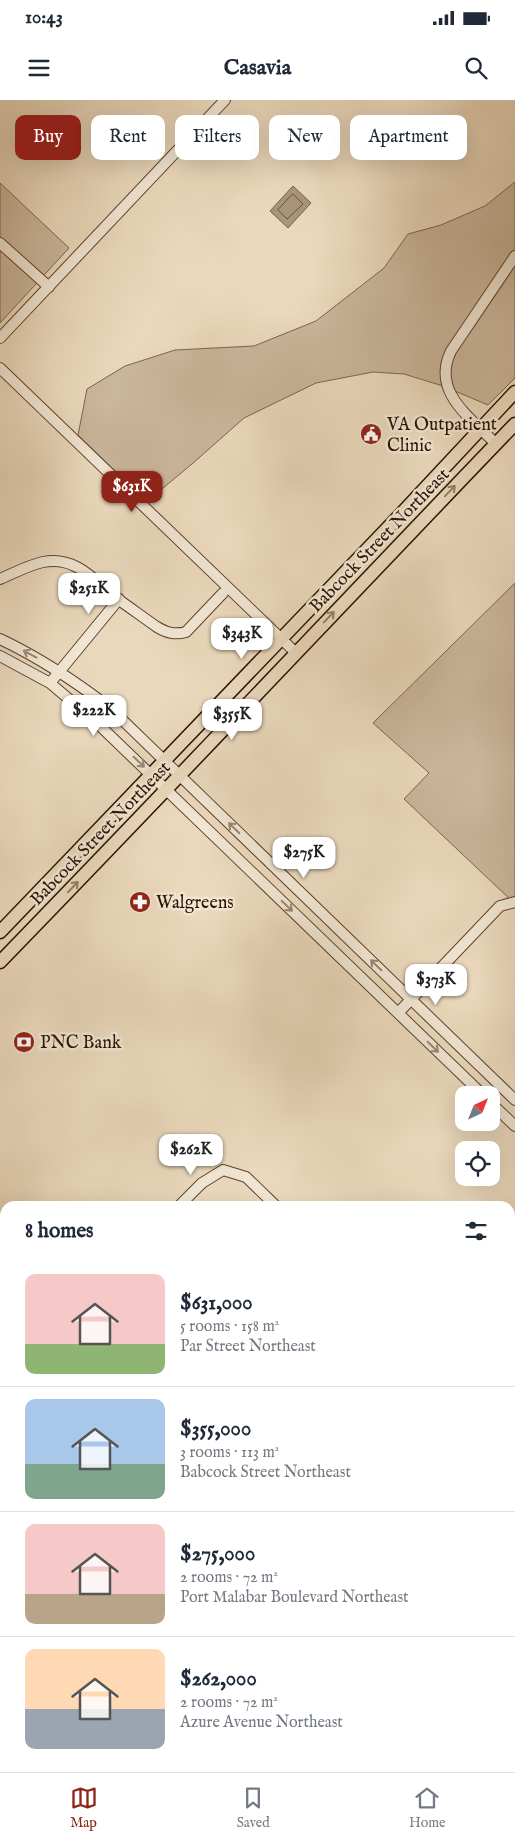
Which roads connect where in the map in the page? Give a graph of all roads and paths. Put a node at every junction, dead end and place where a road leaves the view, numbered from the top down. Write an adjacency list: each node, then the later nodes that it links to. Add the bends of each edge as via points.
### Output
1 (225, 100): 4 (street)
2 (0, 243): 4 (street)
3 (515, 256): 9 (street, via 451,351 445,367 445,380 453,400)
4 (48, 287): 5 (street)
5 (0, 338)
6 (0, 368): 15 (street)
7 (515, 392): 9 (main road, Babcock Street Northeast)
8 (515, 424): 10 (main road, Babcock Street Northeast)
9 (481, 428): 10 (street); 15 (main road, Babcock Street Northeast)
10 (496, 444): 16 (main road, Babcock Street Northeast, one-way to 10)
11 (0, 579): 13 (street, via 42,562 66,562 92,576)
12 (223, 594): 13 (street, via 186,632 178,634 163,631)
13 (119, 599): 18 (street)
14 (0, 639): 18 (street, one-way to 14)
15 (282, 639): 16 (street); 20 (main road, Babcock Street Northeast)
16 (295, 652): 22 (main road, Babcock Street Northeast)
17 (0, 656): 19 (street)
18 (59, 670): 19 (street); 20 (street, via 110,708)
19 (50, 684): 21 (street, one-way to 21, via 76,703)
20 (165, 760): 21 (main road, Babcock Street Northeast); 22 (street)
21 (152, 774): 23 (street); 25 (main road, Babcock Street Northeast)
22 (180, 776): 23 (main road, Babcock Street Northeast); 27 (street, one-way to 22)
23 (168, 789): 26 (main road, Babcock Street Northeast, one-way to 23); 28 (street, one-way to 28)
24 (515, 902): 27 (street, via 500,906)
25 (0, 932)
26 (0, 962)
27 (411, 999): 28 (street); 30 (street)
28 (398, 1013): 29 (street, one-way to 29)
29 (474, 1086)
30 (515, 1100)
31 (500, 1112): 32 (street)
32 (515, 1126)
33 (184, 1201): 34 (street, via 202,1183 223,1170 246,1177)
34 (271, 1201)

